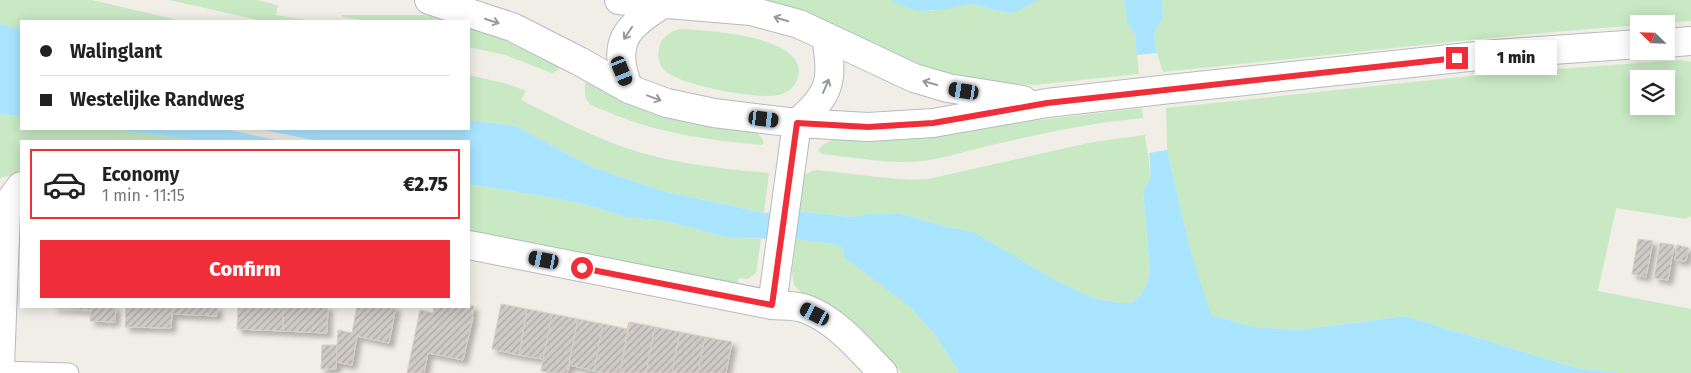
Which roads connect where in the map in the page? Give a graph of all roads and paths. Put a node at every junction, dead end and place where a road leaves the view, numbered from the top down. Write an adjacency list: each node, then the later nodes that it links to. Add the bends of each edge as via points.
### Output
1 (429, 0): 8 (street, one-way to 8, via 512,27)
2 (619, 0): 3 (street)
3 (665, 1): 4 (street, one-way to 3, via 799,24 751,11); 8 (street, one-way to 8, via 642,16 624,39 620,52 622,71)
4 (826, 37): 9 (street, one-way to 4, via 948,88 914,78); 10 (street, one-way to 4, via 814,109 830,78)
5 (1691, 41): 6 (street)
6 (1675, 42)
7 (1630, 45): 9 (street, via 1496,54)
8 (629, 88): 10 (street, one-way to 10, via 685,107)
9 (1047, 103): 10 (street, via 903,126)
10 (797, 123): 13 (street)
11 (20, 187): 14 (street, via 6,212)
12 (470, 245): 13 (street)
13 (772, 305): 17 (street, via 805,308 825,319)
14 (0, 366)
15 (0, 371): 16 (lane)
16 (69, 373)
17 (883, 373)

